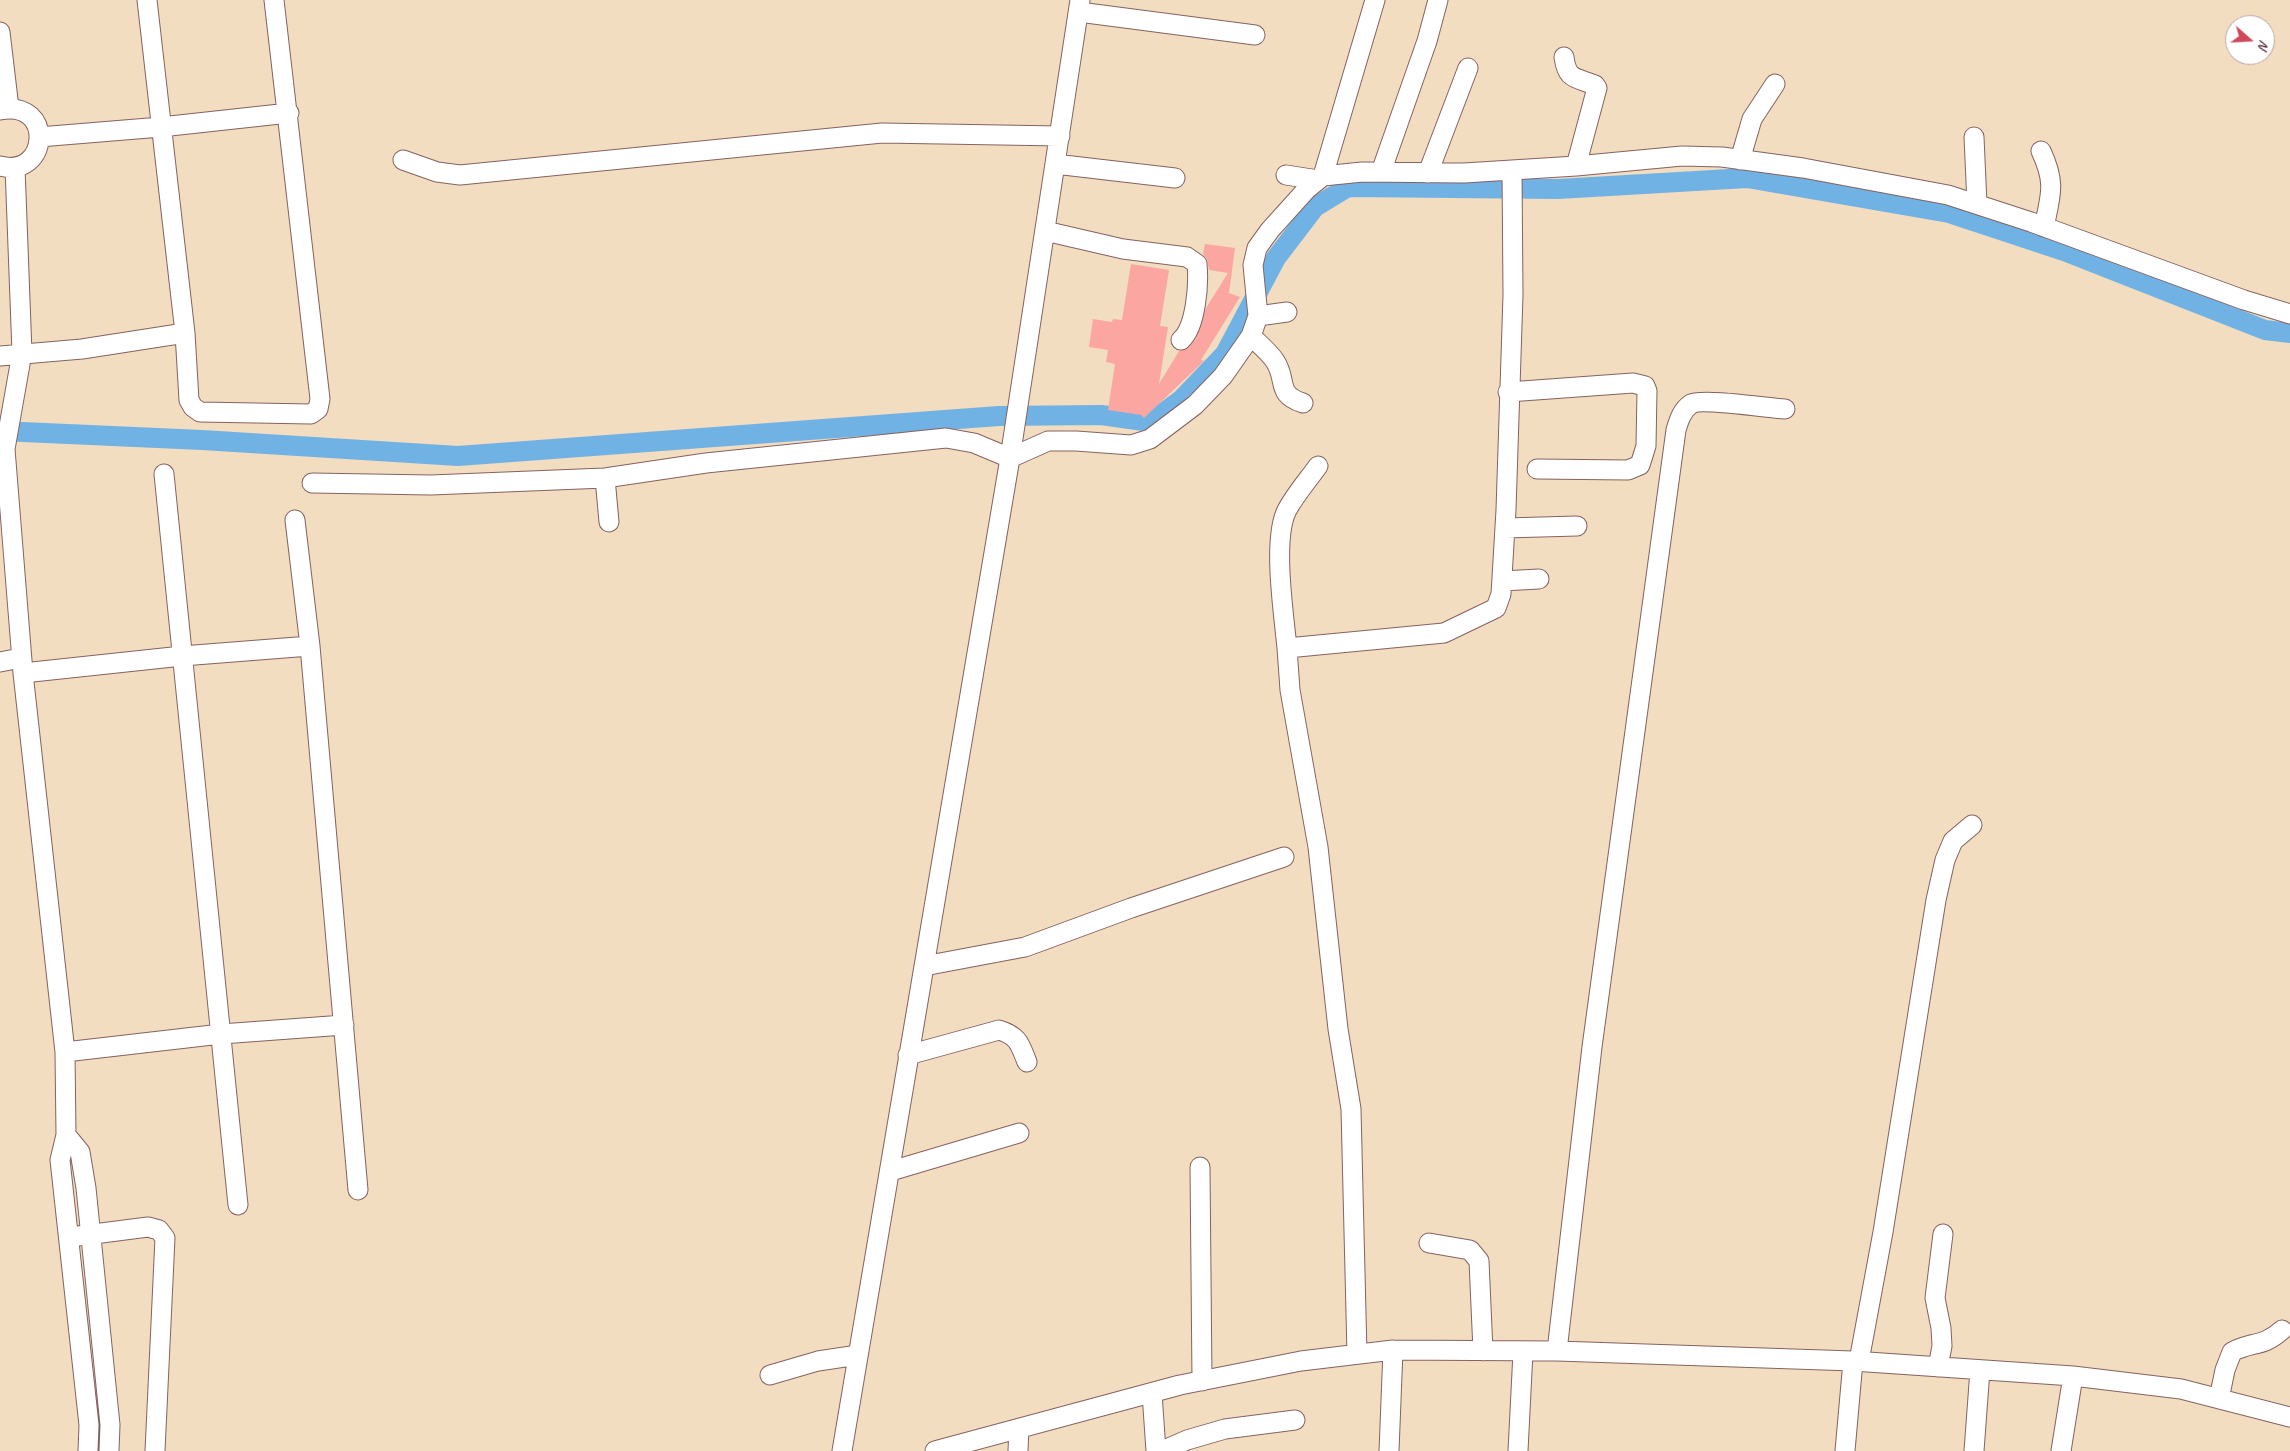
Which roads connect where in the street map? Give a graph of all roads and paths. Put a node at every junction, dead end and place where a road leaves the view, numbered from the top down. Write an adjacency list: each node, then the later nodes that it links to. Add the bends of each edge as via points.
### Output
1 (147, 0): 14 (street)
2 (274, 0): 13 (street)
3 (1375, 0): 29 (street)
4 (1438, 0): 24 (street)
5 (1079, 6): 6 (street); 15 (street)
6 (1125, 9): 8 (street)
7 (0, 32): 12 (street)
8 (1255, 35)
9 (1564, 57): 23 (street, via 1569,74 1597,88)
10 (1468, 68): 25 (street)
11 (1775, 84): 20 (street, via 1752,119)
12 (5, 109): 16 (street, via 20,109 29,114)
13 (288, 113): 14 (street); 36 (street, via 320,399 318,409 310,414 200,412 189,400)
14 (161, 127): 16 (street); 36 (street)
15 (1060, 136): 19 (street, via 882,133 460,175 437,172); 21 (street)
16 (39, 137): 22 (street, via 32,158)
17 (1974, 137): 30 (street)
18 (2041, 151): 31 (street, via 2052,190)
19 (403, 160)
20 (1740, 160): 23 (street, via 1682,156); 30 (street, via 1894,184)
21 (1055, 164): 28 (street); 32 (street)
22 (8, 166): 39 (street)
23 (1576, 166): 27 (street)
24 (1381, 172): 25 (street); 29 (street)
25 (1428, 173): 27 (street)
26 (1286, 175): 29 (street)
27 (1512, 176): 41 (street, via 1513,295)
28 (1175, 178)
29 (1321, 178): 33 (street, via 1307,189 1257,248 1252,266)
30 (1977, 204): 31 (street)
31 (2044, 227): 35 (street)
32 (1045, 231): 38 (street, via 1123,248 1187,257 1197,264 1199,281 1193,314); 44 (street)
33 (1257, 308): 34 (street); 37 (street)
34 (1287, 312)
35 (2290, 314)
36 (185, 334): 39 (street, via 82,349)
37 (1251, 336): 42 (street, via 1275,360 1284,391 1291,399); 44 (street, via 1223,376 1195,406 1150,439 1131,445 1048,441)
38 (1181, 340)
39 (22, 353): 40 (street); 60 (street, via 5,449)
40 (0, 356)
41 (1508, 392): 46 (street, via 1634,383 1645,386 1647,391 1646,446 1640,465 1628,470); 53 (street)
42 (1303, 403)
43 (1785, 409): 82 (street, via 1693,403 1681,413 1676,430 1592,1047)
44 (1010, 458): 48 (street, via 974,443 946,438 706,463); 63 (street)
45 (1318, 466): 57 (street, via 1287,510 1282,526 1282,590)
46 (1537, 469)
47 (164, 474): 58 (street)
48 (605, 478): 49 (street, via 431,485); 51 (street)
49 (312, 483)
50 (295, 520): 56 (street)
51 (609, 522)
52 (1577, 526): 53 (street)
53 (1505, 528): 55 (street)
54 (1539, 579): 55 (street)
55 (1502, 581): 57 (street, via 1496,608 1444,633)
56 (310, 646): 58 (street); 64 (street)
57 (1287, 648): 84 (street, via 1290,690 1318,847 1338,1029 1351,1110)
58 (182, 656): 60 (street); 65 (street)
59 (0, 662): 60 (street)
60 (22, 665): 66 (street)
61 (1972, 825): 86 (street, via 1953,841 1936,900 1883,1232)
62 (1284, 857): 63 (street, via 1025,947)
63 (924, 966): 67 (street)
64 (344, 1025): 65 (street); 73 (street)
65 (221, 1034): 66 (street); 74 (street)
66 (65, 1052): 70 (street)
67 (908, 1055): 68 (street, via 1000,1030 1011,1034 1020,1043); 72 (street)
68 (1027, 1062)
69 (1018, 1133): 72 (street)
70 (66, 1135): 76 (street, via 80,1152); 77 (street, via 60,1160)
71 (1200, 1167): 91 (street)
72 (891, 1170): 85 (street)
73 (358, 1190)
74 (238, 1205)
75 (1942, 1234): 87 (street, via 1935,1298 1942,1346)
76 (91, 1235): 77 (street); 98 (street, via 110,1425); 99 (street, via 148,1227 159,1230 166,1238)
77 (70, 1237): 97 (street, via 89,1425)
78 (1429, 1243): 81 (street, via 1470,1250 1479,1261)
79 (2282, 1330): 93 (street, via 2272,1339 2242,1346 2232,1352)
80 (1393, 1350): 81 (street); 84 (street); 105 (street)
81 (1483, 1351): 83 (street)
82 (1557, 1351): 83 (street); 86 (street)
83 (1523, 1352): 106 (street)
84 (1357, 1354): 91 (street, via 1301,1361)
85 (858, 1355): 89 (street); 100 (street)
86 (1856, 1361): 87 (street); 107 (street)
87 (1938, 1367): 88 (street)
88 (1980, 1370): 90 (street); 108 (street)
89 (770, 1375)
90 (2073, 1376): 93 (street, via 2180,1389); 109 (street)
91 (1202, 1381): 92 (street)
92 (1152, 1393): 96 (street); 103 (street)
93 (2219, 1399): 94 (street)
94 (2290, 1417)
95 (1295, 1420): 104 (street, via 1225,1429)
96 (1019, 1428): 101 (street); 102 (street)
97 (88, 1451)
98 (109, 1451)
99 (156, 1451)
100 (842, 1451)
101 (935, 1451)
102 (1018, 1451)
103 (1156, 1451)
104 (1162, 1451)
105 (1389, 1451)
106 (1518, 1451)
107 (1846, 1451)
108 (1974, 1451)
109 (2061, 1451)

